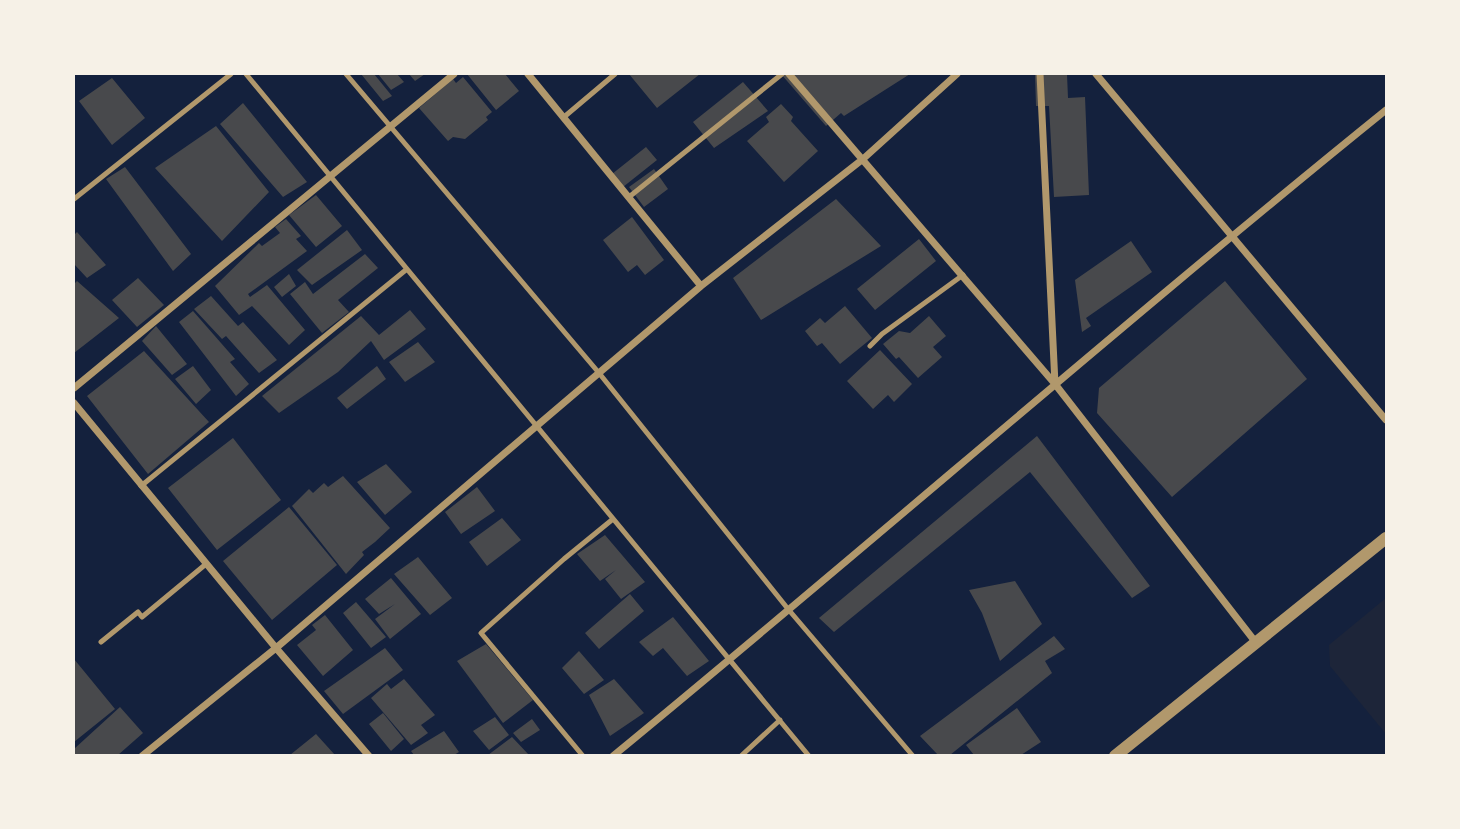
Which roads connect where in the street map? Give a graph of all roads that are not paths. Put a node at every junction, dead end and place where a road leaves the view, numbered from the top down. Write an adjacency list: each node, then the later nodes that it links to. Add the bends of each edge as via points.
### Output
1 (231, 74): 18 (lane)
2 (246, 74): 16 (lane)
3 (346, 74): 14 (lane)
4 (454, 74): 14 (street)
5 (528, 74): 13 (street)
6 (615, 74): 13 (lane)
7 (782, 74): 17 (lane)
8 (789, 74): 15 (street)
9 (957, 74): 15 (street)
10 (1040, 74): 25 (street)
11 (1096, 74): 19 (street)
12 (1387, 110): 19 (street)
13 (564, 117): 17 (street)
14 (390, 127): 16 (street); 24 (lane)
15 (863, 159): 21 (street); 22 (street)
16 (331, 175): 20 (lane); 26 (street)
17 (629, 197): 22 (street)
18 (74, 199)
19 (1232, 235): 25 (street); 28 (street)
20 (407, 269): 29 (lane); 30 (lane)
21 (964, 275): 23 (lane); 25 (street)
22 (701, 286): 24 (street)
23 (870, 346)
24 (599, 373): 29 (street); 34 (lane)
25 (1055, 384): 34 (street); 36 (street)
26 (74, 388)
27 (74, 403): 30 (street)
28 (1387, 420)
29 (538, 428): 31 (lane); 37 (street)
30 (142, 486): 33 (street)
31 (613, 519): 38 (lane); 42 (lane, via 481,632)
32 (1387, 538): 36 (street)
33 (206, 564): 35 (lane, via 142,617 138,612); 37 (street)
34 (788, 609): 38 (street); 46 (lane)
35 (101, 642)
36 (1257, 644): 47 (street)
37 (276, 649): 40 (street); 41 (street)
38 (729, 660): 39 (lane); 43 (street)
39 (779, 720): 44 (lane); 45 (lane)
40 (142, 755)
41 (369, 755)
42 (583, 755)
43 (613, 755)
44 (741, 755)
45 (809, 755)
46 (913, 755)
47 (1115, 755)

